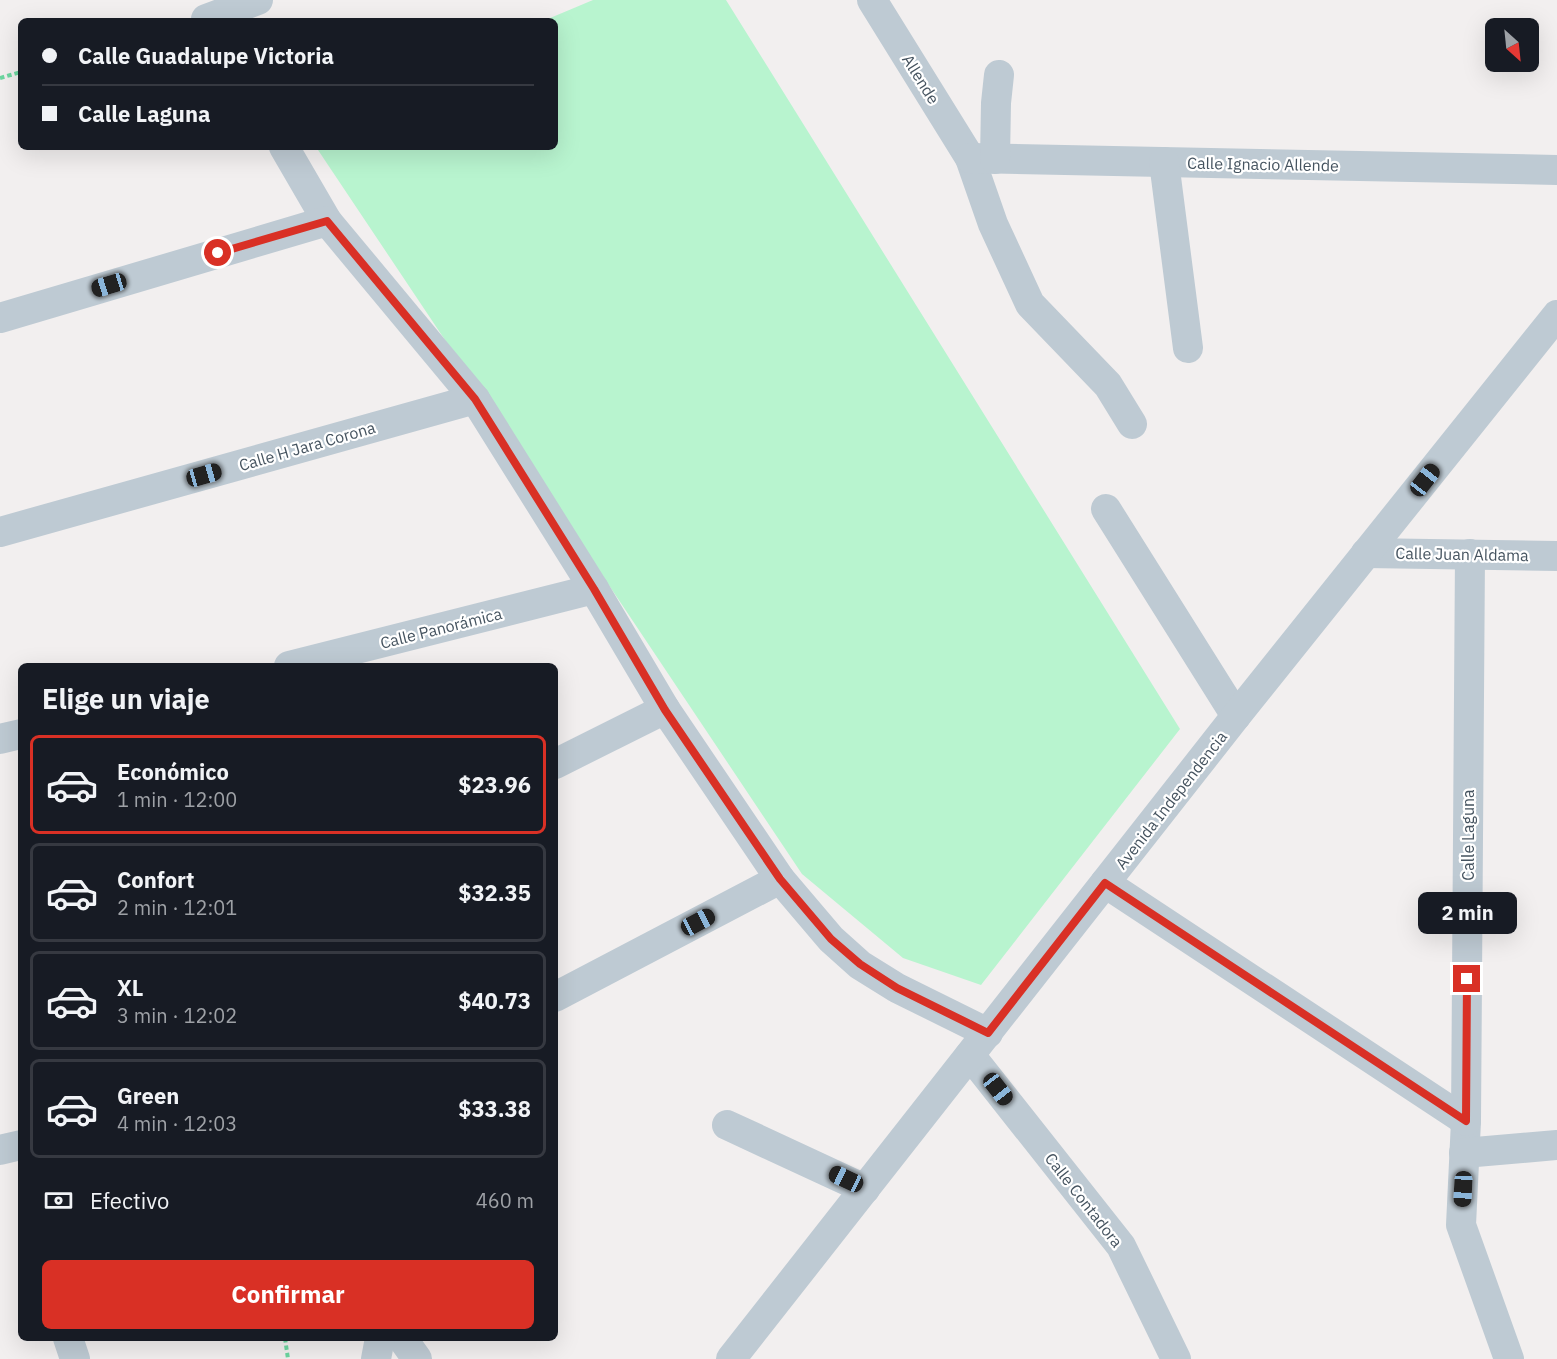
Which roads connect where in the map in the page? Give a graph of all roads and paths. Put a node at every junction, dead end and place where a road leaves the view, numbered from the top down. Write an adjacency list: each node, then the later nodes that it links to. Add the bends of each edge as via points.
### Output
1 (258, 0): 3 (street)
2 (872, 0): 8 (street, Allende)
3 (204, 13)
4 (18, 73): 6 (path)
5 (999, 75): 8 (street)
6 (0, 78)
7 (286, 150): 11 (street)
8 (982, 158): 9 (street, Calle Ignacio Allende); 16 (street, via 993,224 1030,304 1108,386)
9 (1164, 162): 10 (street, Calle Ignacio Allende); 14 (street)
10 (1557, 170)
11 (327, 221): 13 (street); 15 (street)
12 (1557, 315): 19 (street, Avenida Independencia)
13 (0, 318)
14 (1188, 348)
15 (475, 399): 18 (street, Calle H Jara Corona); 22 (street)
16 (1132, 424)
17 (1106, 509): 25 (street)
18 (0, 532)
19 (1366, 553): 20 (street, Calle Juan Aldama); 25 (street, Avenida Independencia)
20 (1470, 554): 21 (street, Calle Juan Aldama); 33 (street, Calle Laguna)
21 (1557, 556)
22 (594, 589): 23 (street, Calle Panorámica); 24 (street)
23 (301, 663)
24 (665, 710): 28 (street); 29 (street)
25 (1236, 716): 30 (street, Avenida Independencia)
26 (18, 735): 27 (street)
27 (0, 739)
28 (558, 763)
29 (780, 879): 31 (street); 32 (street, via 831,939 860,964)
30 (1105, 883): 32 (street, Avenida Independencia); 33 (street)
31 (558, 995)
32 (979, 1044): 39 (street, Avenida Independencia); 49 (street, Calle Contadora, via 1121,1246)
33 (1466, 1121): 38 (street, Calle Laguna)
34 (727, 1125): 39 (street)
35 (1557, 1145): 38 (street)
36 (18, 1146): 37 (street)
37 (0, 1150)
38 (1464, 1153): 50 (street, Calle Laguna, via 1461,1225)
39 (865, 1189): 48 (street, Avenida Independencia)
40 (69, 1341): 44 (street)
41 (285, 1341): 45 (path)
42 (379, 1341): 46 (street)
43 (404, 1341): 47 (street)
44 (75, 1359)
45 (288, 1359)
46 (376, 1359)
47 (417, 1359)
48 (731, 1359)
49 (1176, 1359)
50 (1509, 1359)

